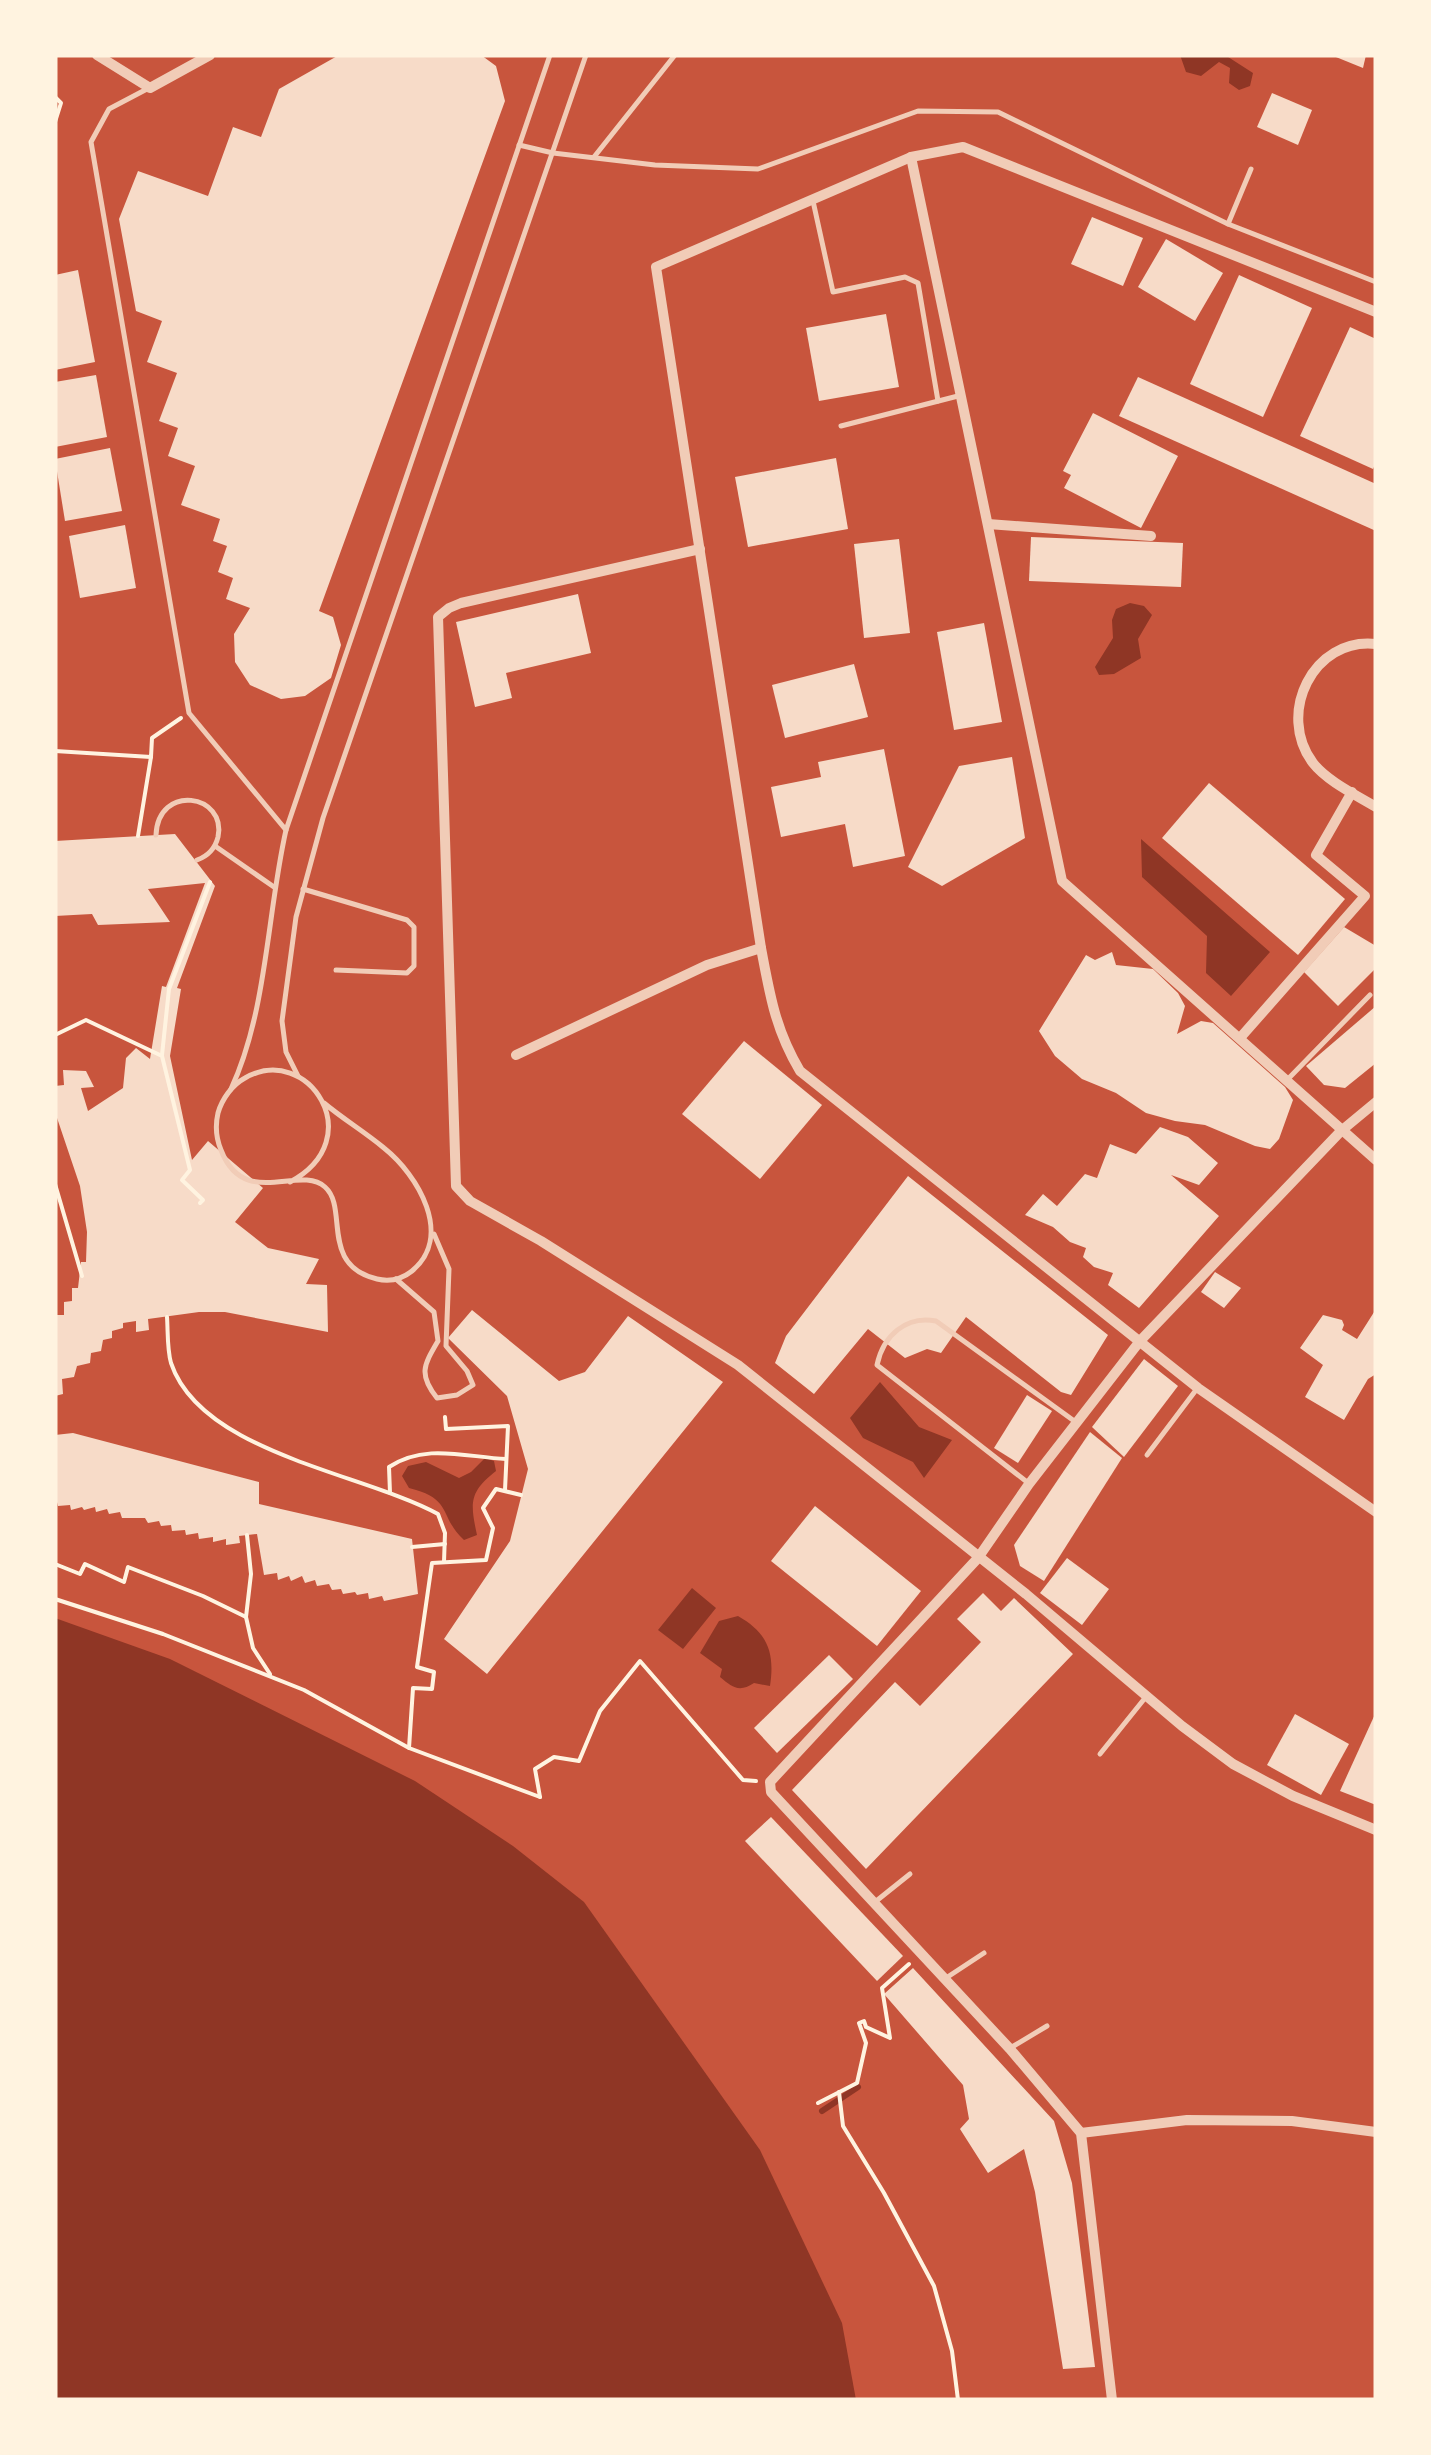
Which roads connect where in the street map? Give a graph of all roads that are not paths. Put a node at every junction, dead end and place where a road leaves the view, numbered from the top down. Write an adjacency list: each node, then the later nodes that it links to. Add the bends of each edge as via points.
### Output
1 (97, 55): 6 (street)
2 (210, 55): 6 (street)
3 (550, 55): 7 (lane)
4 (586, 55): 8 (lane)
5 (676, 55): 9 (lane)
6 (150, 88): 25 (lane, via 110,110 91,142 189,713)
7 (518, 145): 8 (lane); 25 (lane)
8 (553, 153): 9 (lane); 30 (lane)
9 (594, 157): 13 (lane, via 758,169 918,111 975,109 998,112)
10 (911, 157): 12 (street); 15 (street, via 963,146); 16 (street)
11 (1252, 169): 13 (lane)
12 (813, 201): 17 (lane, via 834,292 905,277 918,283); 21 (street, via 656,267)
13 (1228, 224): 14 (lane)
14 (1376, 282)
15 (1376, 312)
16 (961, 396): 17 (lane); 19 (street)
17 (938, 401): 18 (lane)
18 (840, 426)
19 (988, 524): 20 (street); 34 (street, via 1062,881)
20 (1151, 536)
21 (700, 549): 31 (street); 52 (street, via 461,603 438,618 456,1186 470,1201 738,1366)
22 (1376, 644): 23 (street, via 1327,658 1309,674 1300,696 1302,743 1314,765)
23 (1352, 792): 24 (street); 34 (street, via 1316,855 1365,896)
24 (1376, 807)
25 (286, 830): 29 (lane)
26 (156, 835): 27 (lane, via 164,810 193,800 217,820)
27 (214, 846): 28 (lane); 29 (lane)
28 (197, 860)
29 (274, 886): 38 (lane, via 254,1030)
30 (303, 889): 32 (lane, via 414,927 414,966 407,974); 36 (lane, via 282,1021)
31 (761, 948): 35 (street, via 707,965); 46 (street, via 775,1024 800,1071)
32 (336, 970)
33 (1370, 996): 37 (lane)
34 (1240, 1038): 37 (street)
35 (516, 1056)
36 (298, 1076): 38 (lane, via 262,1072); 40 (lane)
37 (1286, 1081): 41 (street)
38 (231, 1089): 43 (lane, via 216,1121 223,1156 252,1181)
39 (1376, 1102): 41 (street)
40 (324, 1103): 43 (lane, via 328,1141 307,1173); 44 (lane, via 386,1149 411,1178)
41 (1341, 1131): 42 (street); 46 (street)
42 (1376, 1160)
43 (290, 1182): 45 (lane, via 309,1180 330,1193 350,1265 365,1276)
44 (433, 1232): 45 (lane, via 422,1261); 45 (lane, via 449,1269 446,1346 474,1386 437,1398 426,1386 424,1364 438,1341 434,1312)
45 (396, 1279)
46 (1140, 1342): 47 (street); 48 (street)
47 (1198, 1388): 49 (lane); 51 (street)
48 (1077, 1423): 50 (street); 50 (lane, via 936,1321 911,1320 898,1328 877,1365)
49 (1146, 1455)
50 (1029, 1484): 52 (street)
51 (1376, 1512)
52 (978, 1558): 53 (street); 57 (street, via 770,1782 771,1792)
53 (1147, 1696): 54 (lane); 55 (street, via 1233,1764)
54 (1100, 1754)
55 (1376, 1830)
56 (910, 1874): 57 (lane)
57 (873, 1904): 59 (street)
58 (984, 1954): 59 (lane)
59 (944, 1980): 61 (street)
60 (1048, 2026): 61 (lane)
61 (1010, 2048): 63 (street)
62 (1376, 2132): 63 (street, via 1292,2121 1187,2120)
63 (1081, 2134): 64 (street)
64 (1112, 2400)

